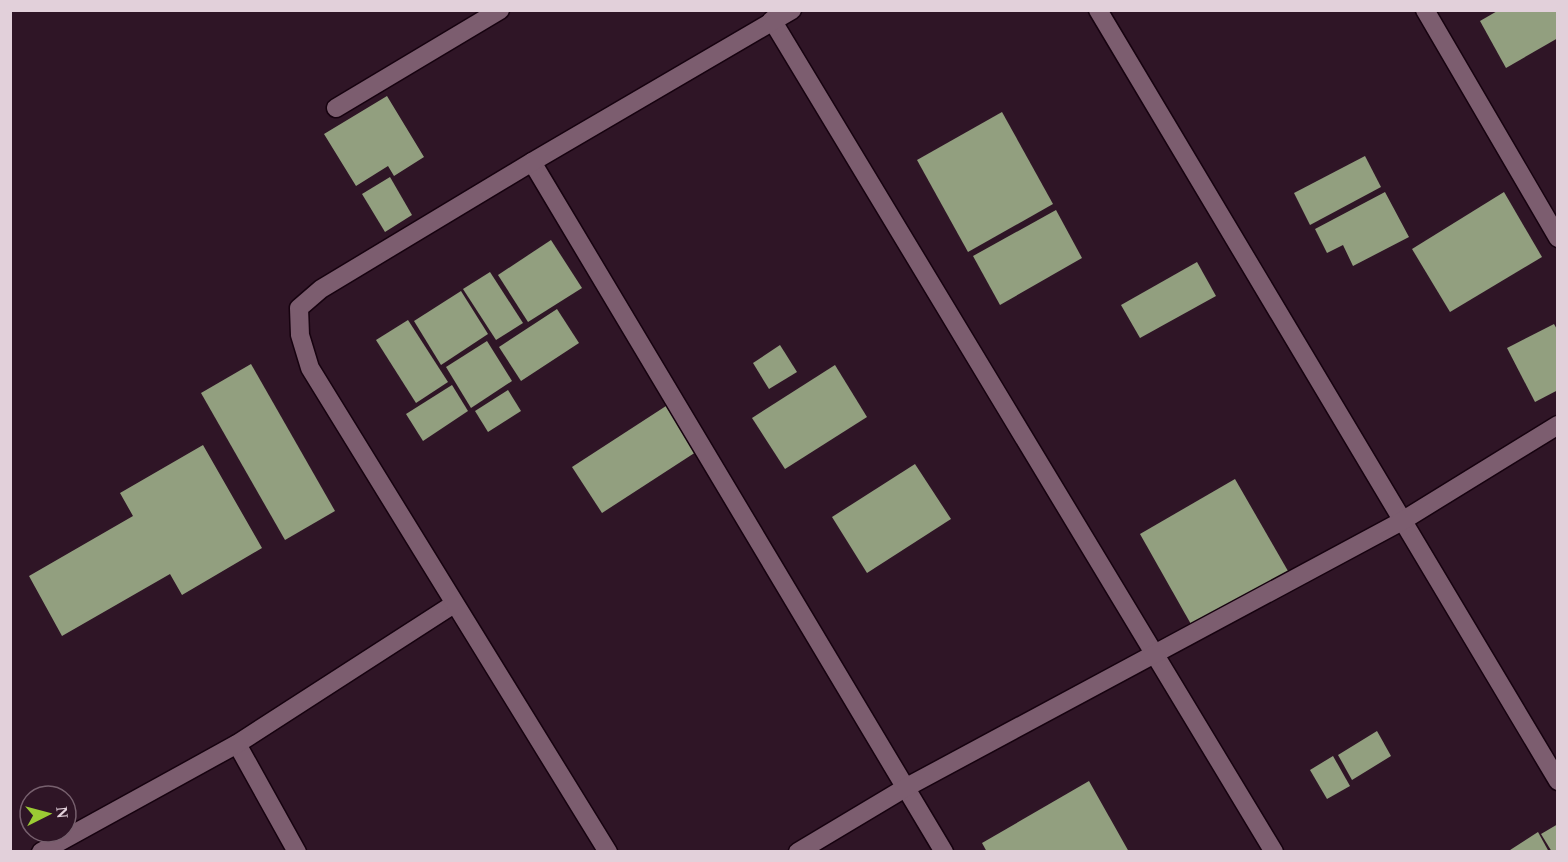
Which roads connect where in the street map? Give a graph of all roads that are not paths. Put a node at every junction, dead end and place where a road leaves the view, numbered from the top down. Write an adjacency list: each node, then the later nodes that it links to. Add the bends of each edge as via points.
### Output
1 (500, 10): 6 (street)
2 (792, 10): 5 (street)
3 (1098, 10): 10 (street)
4 (1425, 10): 8 (street)
5 (772, 20): 7 (street); 12 (street)
6 (336, 108)
7 (532, 162): 11 (street, via 321,289 299,308 300,335 310,368); 15 (street)
8 (1557, 238)
9 (1557, 425): 10 (street)
10 (1402, 521): 12 (street); 14 (street)
11 (454, 604): 13 (street); 18 (street)
12 (1154, 653): 15 (street); 21 (street)
13 (237, 744): 16 (street); 17 (street)
14 (1557, 781)
15 (905, 788): 19 (street); 20 (street)
16 (41, 852)
17 (297, 852)
18 (608, 852)
19 (798, 852)
20 (944, 852)
21 (1274, 852)

